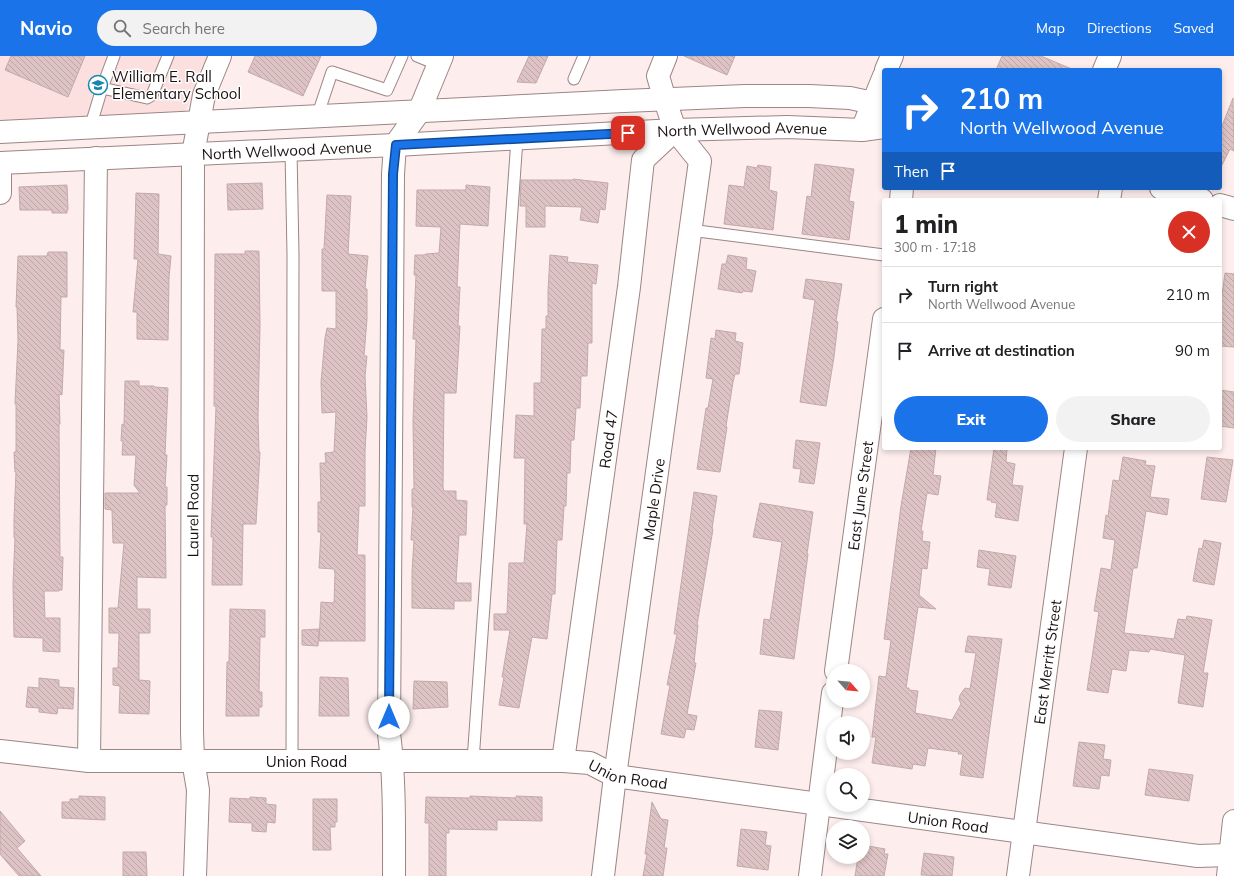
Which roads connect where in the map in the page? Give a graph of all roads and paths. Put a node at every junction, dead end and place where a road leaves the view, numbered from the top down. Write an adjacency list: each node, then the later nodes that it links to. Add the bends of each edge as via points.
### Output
1 (114, 56): 15 (lane)
2 (168, 56): 15 (lane, via 152,95 147,98)
3 (220, 56): 20 (street, Laurel Road, via 204,95)
4 (402, 56): 19 (lane, via 387,90 332,72)
5 (417, 56): 10 (lane)
6 (584, 56): 13 (lane)
7 (666, 56): 16 (street, via 658,76)
8 (892, 56): 11 (street)
9 (1110, 56): 12 (street)
10 (440, 60): 18 (street)
11 (887, 68)
12 (1105, 68)
13 (574, 79)
14 (882, 86): 17 (street)
15 (102, 88): 22 (lane)
16 (665, 100): 17 (street, North Wellwood Avenue, via 809,96 850,98); 18 (street, North Wellwood Avenue); 23 (street)
17 (878, 106): 24 (street)
18 (419, 112): 19 (street, North Wellwood Avenue); 27 (street)
19 (317, 117): 20 (street, North Wellwood Avenue)
20 (199, 123): 22 (street, North Wellwood Avenue); 29 (street, Laurel Road)
21 (882, 127): 24 (street, North Wellwood Avenue)
22 (90, 128): 25 (street, North Wellwood Avenue)
23 (675, 130): 24 (street, North Wellwood Avenue, via 787,127); 26 (street, North Wellwood Avenue); 37 (street, Maple Drive, via 700,161); 48 (street, Road 47, via 643,160 628,288)
24 (862, 130)
25 (0, 132)
26 (517, 139): 27 (street, North Wellwood Avenue); 47 (lane)
27 (396, 145): 28 (street, North Wellwood Avenue); 49 (street, via 393,174 389,725)
28 (291, 150): 29 (street, North Wellwood Avenue); 46 (lane)
29 (193, 154): 30 (street, North Wellwood Avenue); 44 (street, Laurel Road)
30 (96, 158): 31 (street, North Wellwood Avenue); 45 (street)
31 (0, 163): 33 (street)
32 (1168, 190): 34 (street)
33 (0, 193)
34 (1195, 198)
35 (1222, 206): 36 (street)
36 (1234, 209)
37 (690, 230): 38 (lane); 50 (street, Maple Drive)
38 (882, 255)
39 (882, 334): 41 (street, East June Street)
40 (1076, 450): 53 (street, East Merritt Street)
41 (837, 664)
42 (831, 708): 51 (street)
43 (0, 752): 45 (street, Union Road)
44 (193, 760): 45 (street, Union Road); 46 (street, Union Road); 55 (street, Laurel Road, via 198,790)
45 (89, 761)
46 (292, 761): 49 (street, Union Road)
47 (473, 761): 48 (street, Union Road); 49 (street, Union Road)
48 (563, 761): 50 (street, Union Road, via 590,763)
49 (393, 762): 56 (street)
50 (615, 776): 51 (street, Union Road); 57 (street, Maple Drive)
51 (820, 805): 53 (street, Union Road); 58 (street)
52 (1234, 822): 54 (street)
53 (1024, 832): 54 (street, Union Road, via 1198,856); 59 (street, East Merritt Street)
54 (1228, 866)
55 (195, 876)
56 (394, 876)
57 (603, 876)
58 (810, 876)
59 (1018, 876)

